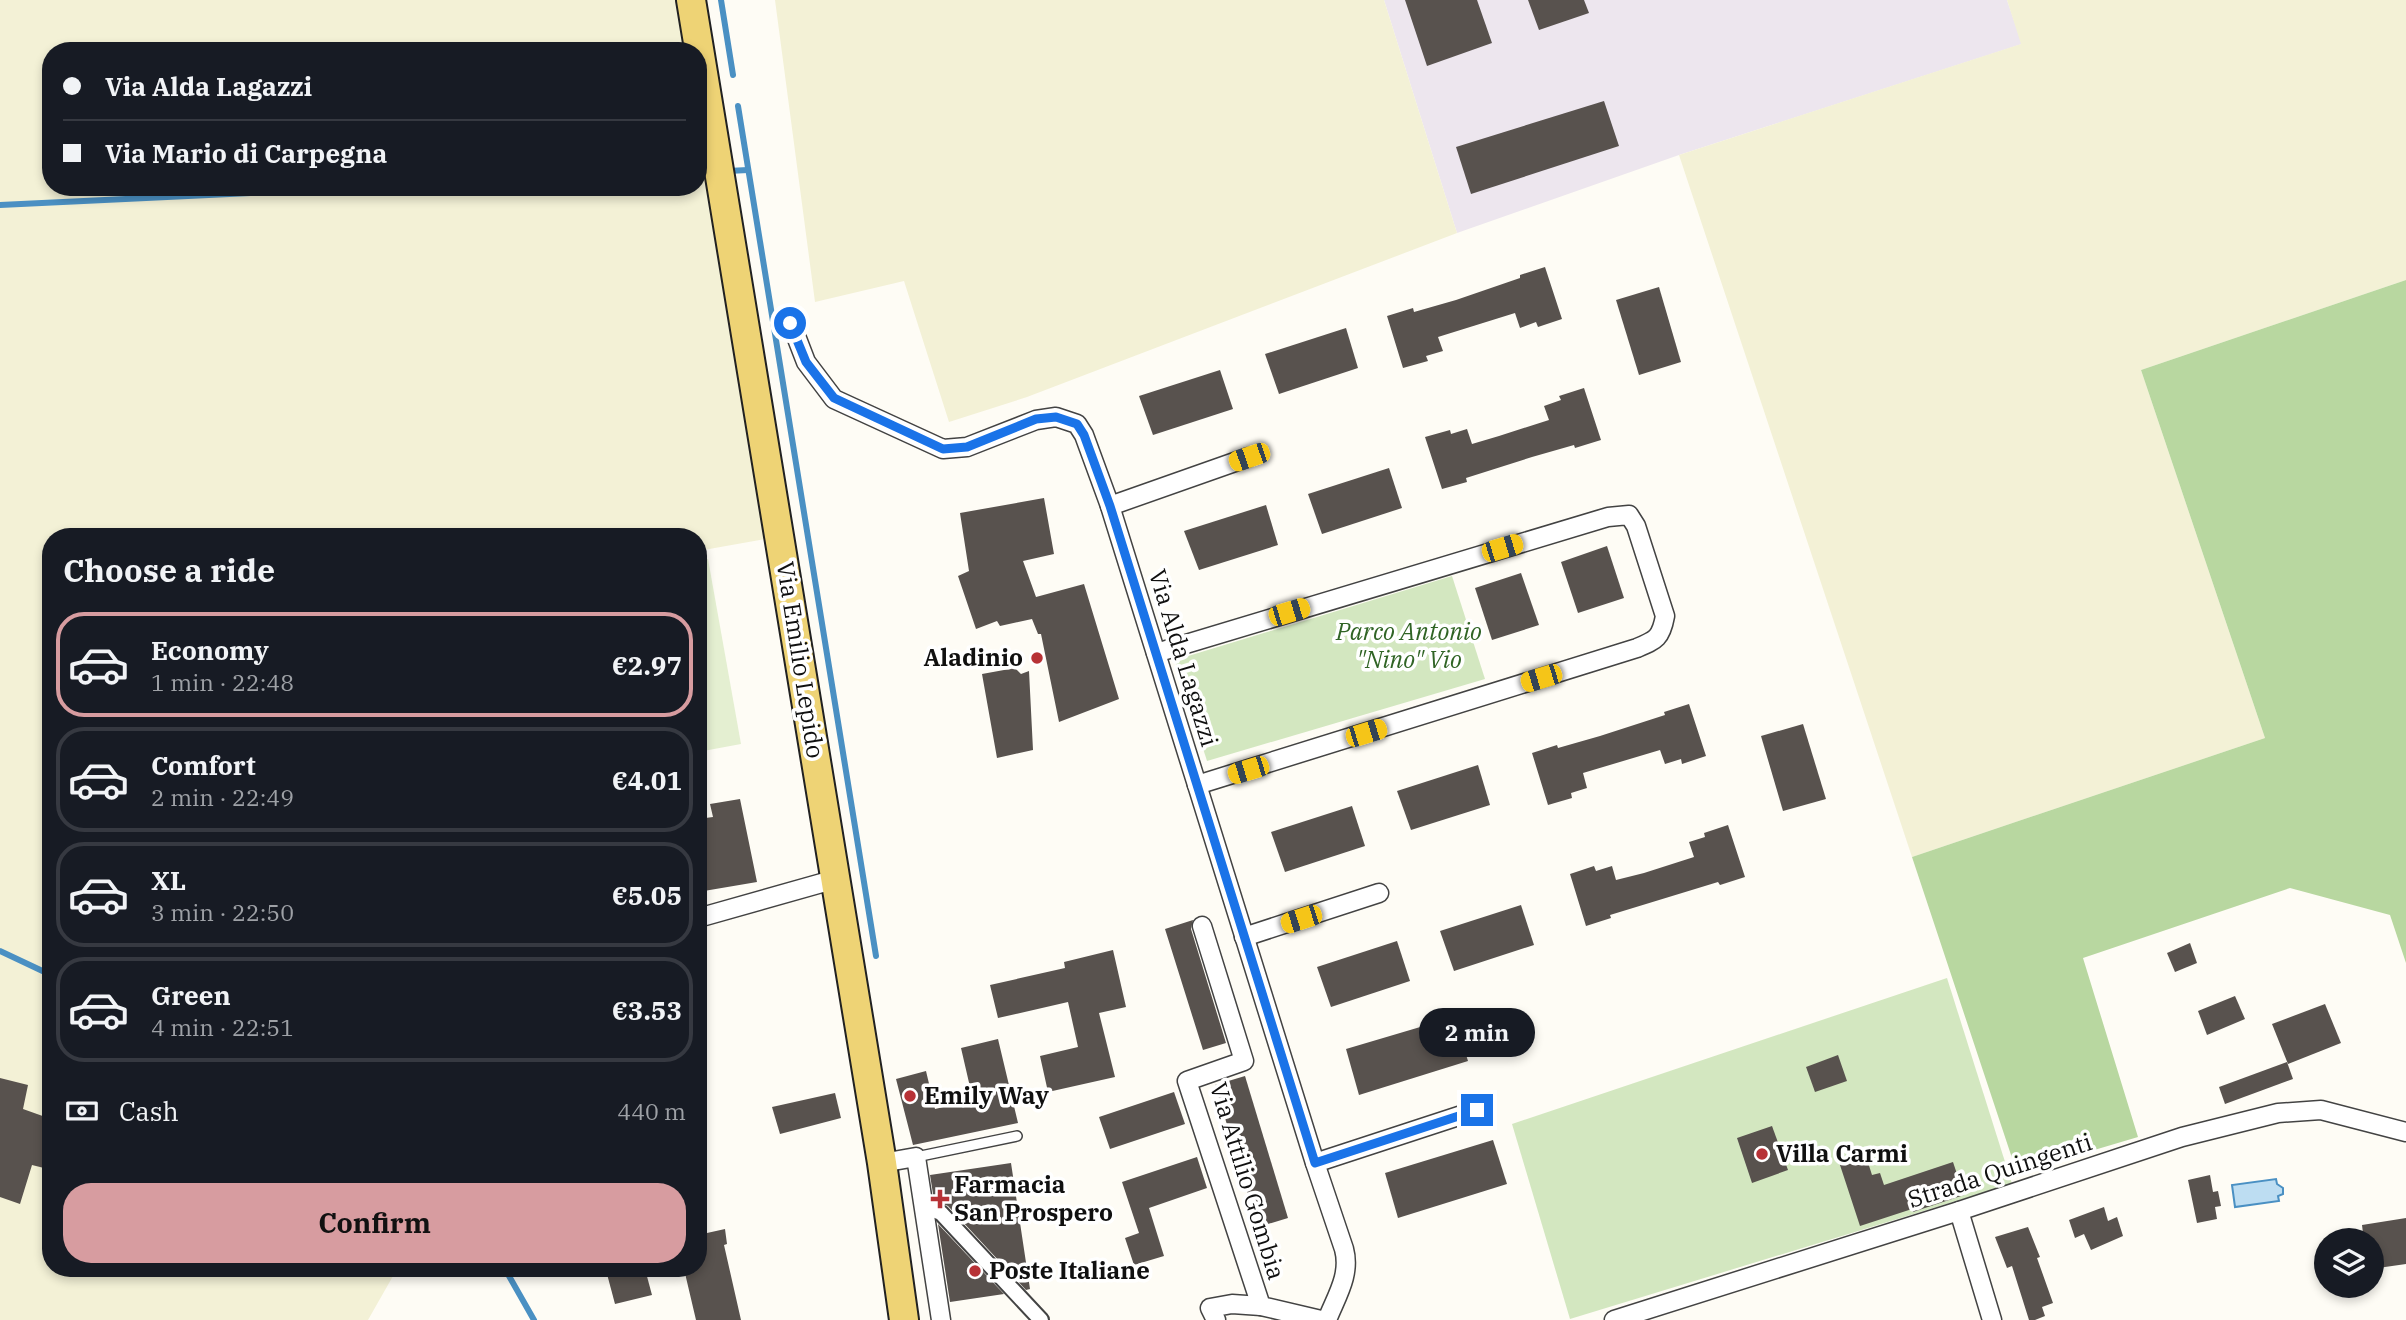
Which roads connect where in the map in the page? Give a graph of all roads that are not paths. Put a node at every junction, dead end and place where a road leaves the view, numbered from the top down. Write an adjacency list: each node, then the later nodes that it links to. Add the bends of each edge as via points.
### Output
1 (691, 0): 2 (main road, Via Emilio Lepido)
2 (698, 42)
3 (707, 97): 9 (main road, Via Emilio Lepido)
4 (790, 323): 6 (street, Via Alda Lagazzi, via 806,362 834,398 943,449 967,447 1036,419 1056,417 1077,424)
5 (1249, 457): 6 (street)
6 (1110, 506): 7 (street, Via Alda Lagazzi)
7 (1156, 653): 8 (street, Via Alda Lagazzi); 8 (street, via 1608,517 1629,516 1636,526 1665,616 1655,641 1637,648)
8 (1198, 785): 13 (street, Via Alda Lagazzi)
9 (836, 879): 11 (street); 18 (main road, Via Emilio Lepido)
10 (1379, 893): 13 (street)
11 (707, 915)
12 (1202, 926): 22 (street, Via Attilio Gombia, via 1244,1061 1187,1081)
13 (1244, 937): 19 (street, Via Alda Lagazzi)
14 (1477, 1110): 19 (street)
15 (2406, 1132): 21 (street, Strada Quingenti, via 2321,1110 2278,1113 2182,1137)
16 (1017, 1136): 17 (lane)
17 (916, 1157): 18 (street); 20 (street)
18 (882, 1163): 23 (main road, Via Emilio Lepido)
19 (1315, 1163): 28 (street, Via Alda Lagazzi, via 1348,1263)
20 (923, 1206): 24 (street); 25 (street, via 941,1213)
21 (1959, 1211): 29 (street, Strada Quingenti); 30 (street)
22 (1261, 1306): 26 (street, via 1210,1308); 27 (street, Via Attilio Gombia)
23 (904, 1320)
24 (941, 1320)
25 (1041, 1320)
26 (1216, 1320)
27 (1321, 1320)
28 (1327, 1320)
29 (1614, 1320)
30 (1992, 1320)

